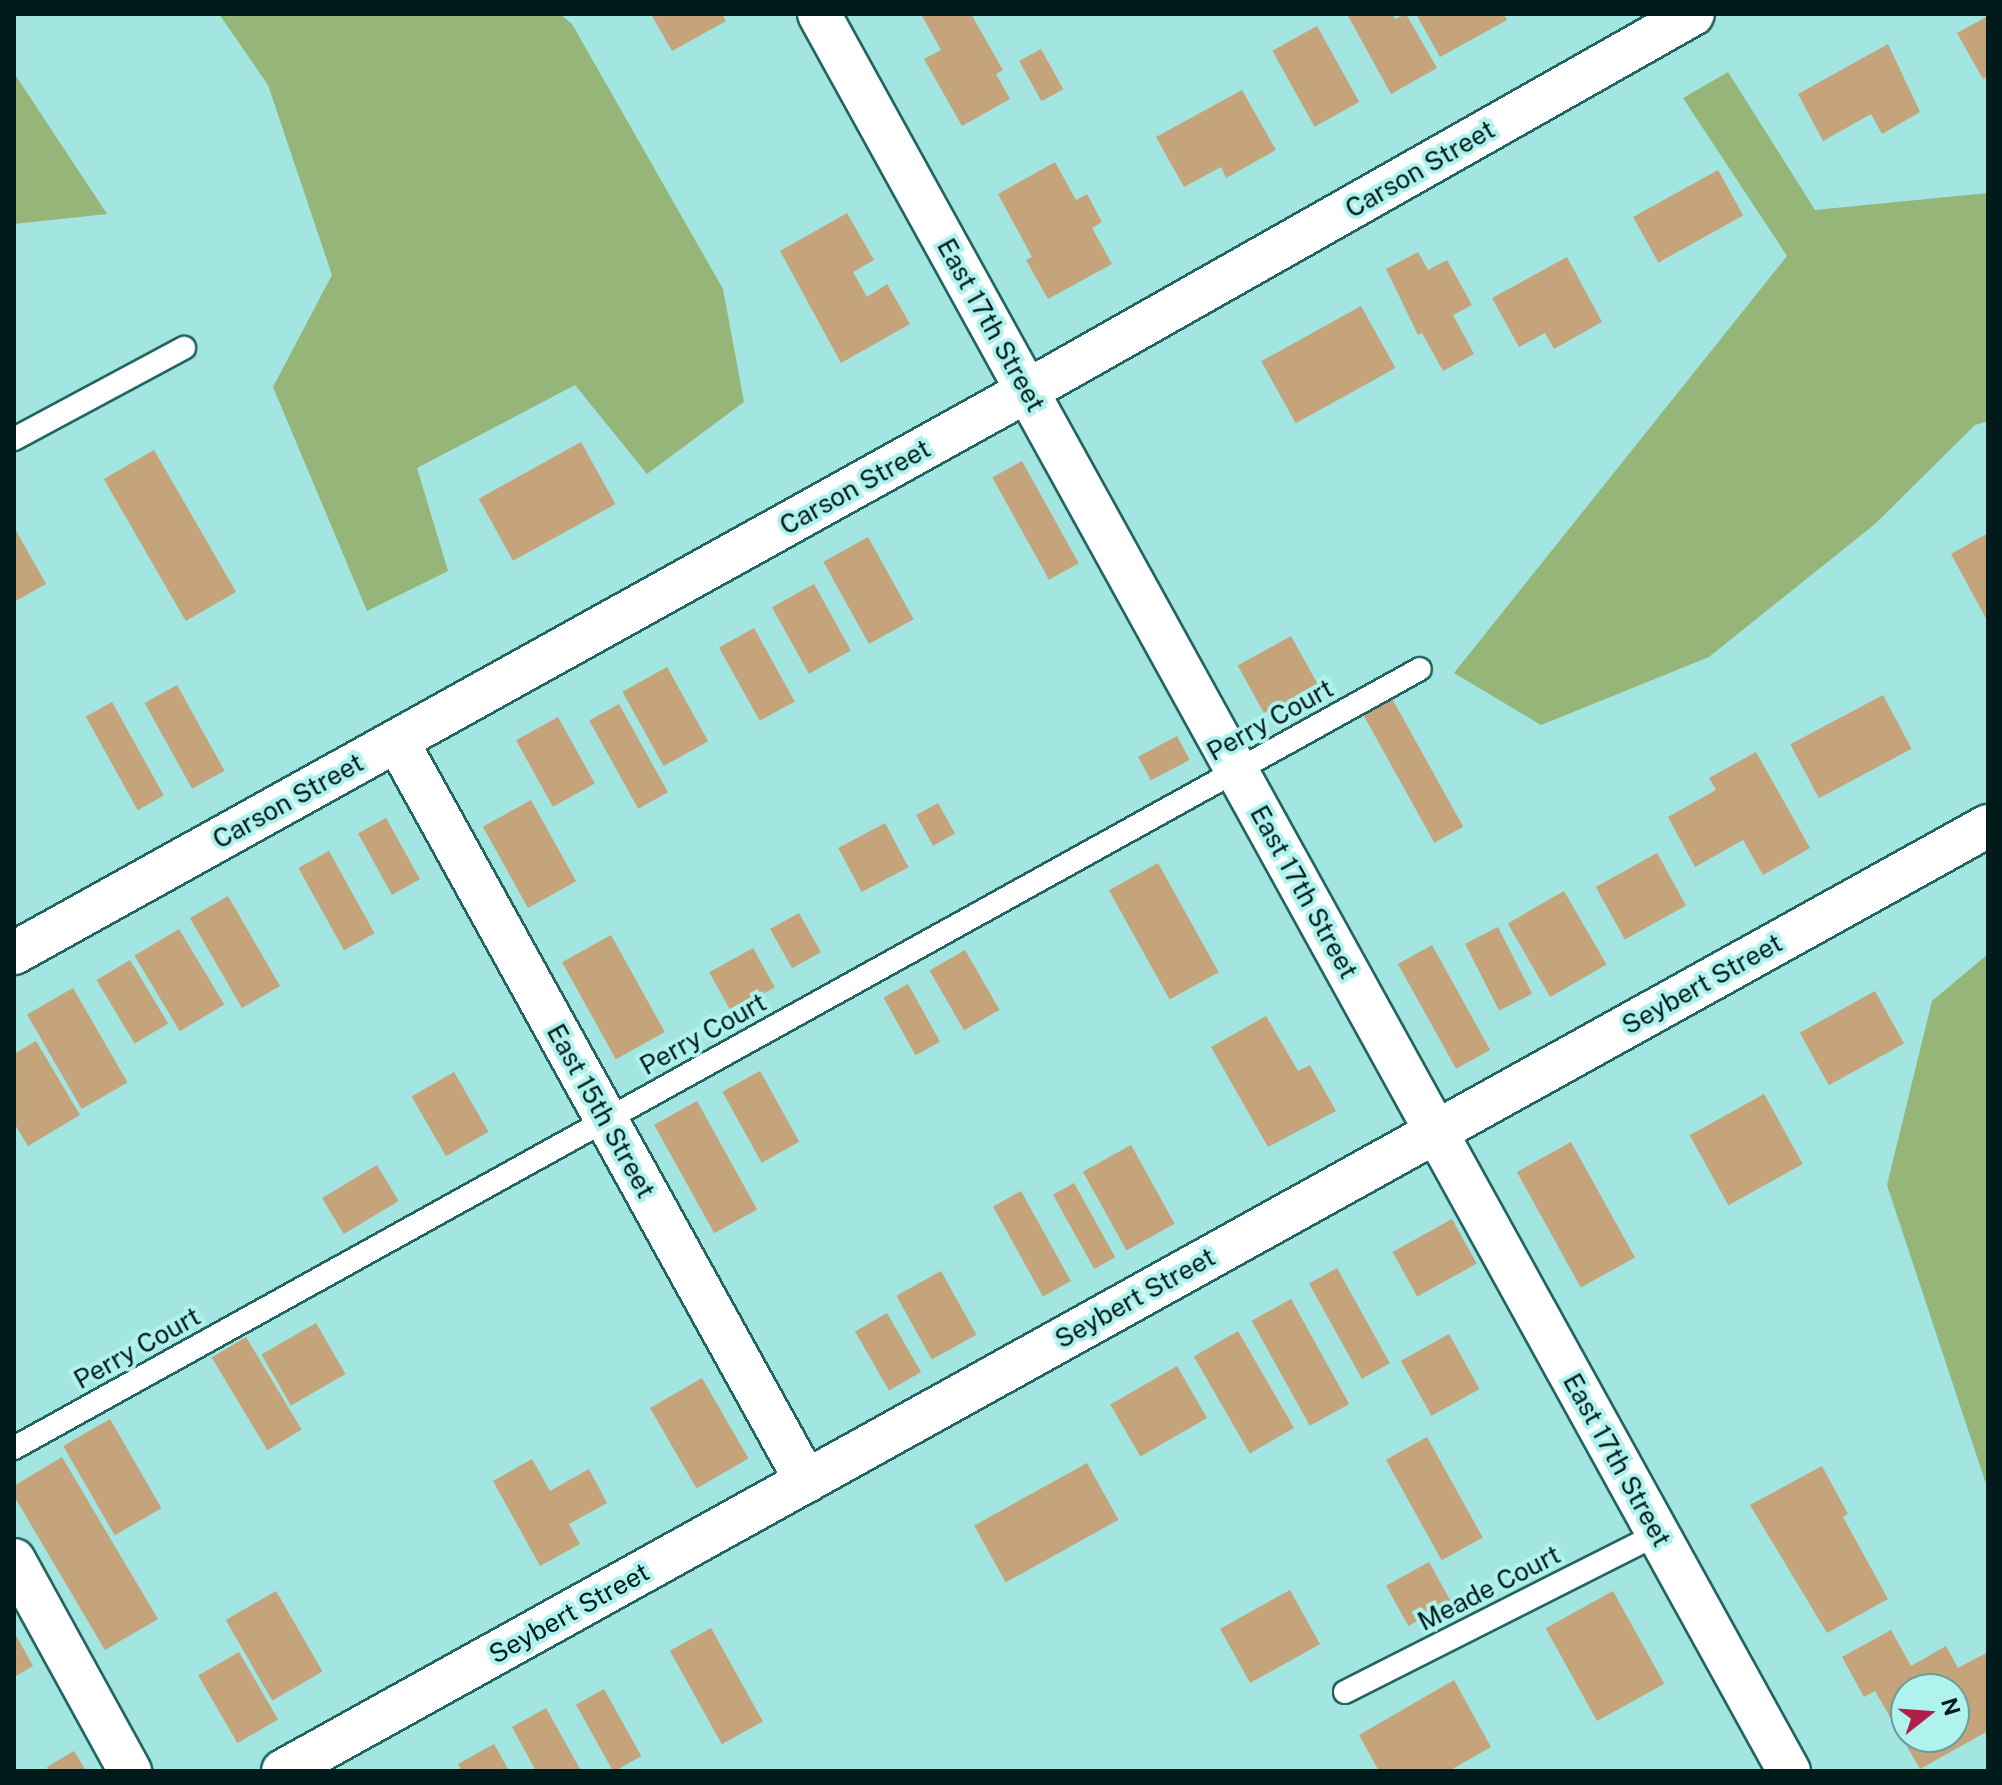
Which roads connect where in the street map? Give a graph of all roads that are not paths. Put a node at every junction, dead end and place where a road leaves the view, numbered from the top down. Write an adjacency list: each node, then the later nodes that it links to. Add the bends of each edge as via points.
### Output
1 (819, 14): 4 (street, East 17th Street)
2 (1693, 14): 4 (street, Carson Street)
3 (184, 348): 5 (lane)
4 (1027, 391): 7 (street, Carson Street); 8 (street, East 17th Street)
5 (14, 439)
6 (1420, 669): 8 (lane, Perry Court)
7 (397, 741): 10 (street, Carson Street); 11 (street, East 15th Street)
8 (1237, 771): 11 (lane, Perry Court); 12 (street, East 17th Street)
9 (1988, 826): 12 (street, Seybert Street)
10 (14, 953)
11 (606, 1120): 13 (lane, Perry Court); 14 (street, East 15th Street)
12 (1436, 1132): 14 (street, Seybert Street); 15 (street, East 17th Street)
13 (14, 1448)
14 (806, 1481): 19 (street, Seybert Street)
15 (1658, 1534): 17 (lane, Meade Court); 20 (street, East 17th Street)
16 (14, 1560): 18 (street)
17 (1345, 1692)
18 (130, 1771)
19 (283, 1771)
20 (1789, 1771)

